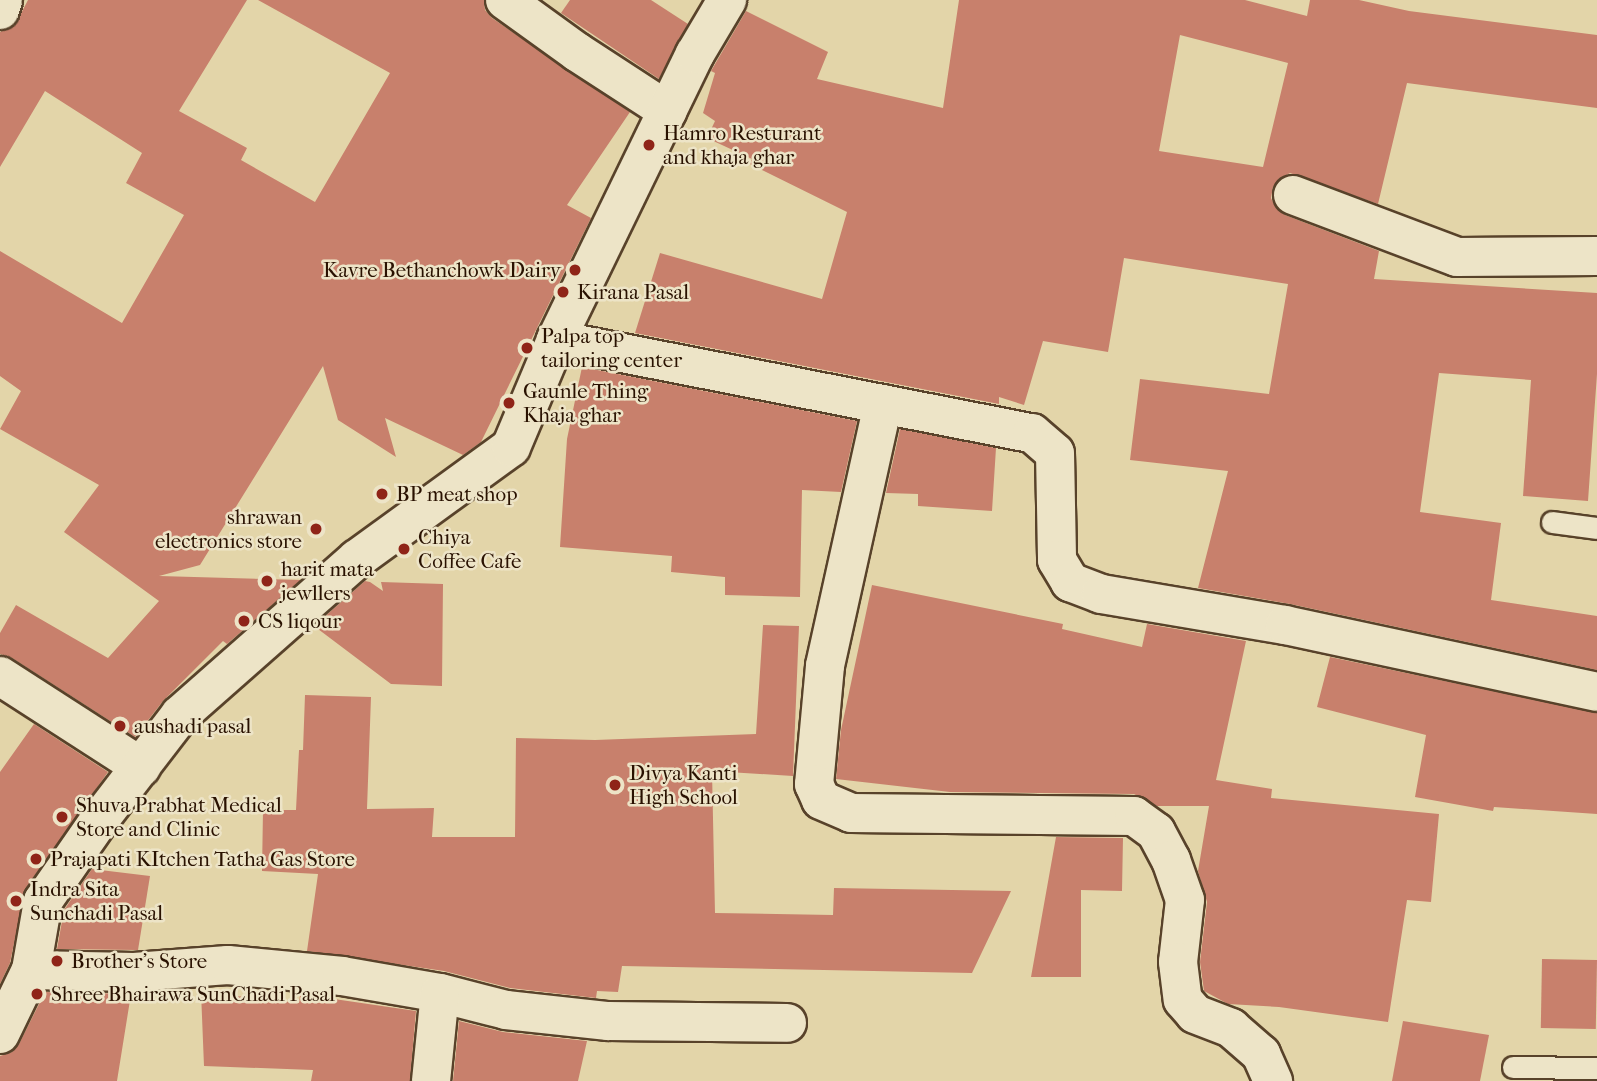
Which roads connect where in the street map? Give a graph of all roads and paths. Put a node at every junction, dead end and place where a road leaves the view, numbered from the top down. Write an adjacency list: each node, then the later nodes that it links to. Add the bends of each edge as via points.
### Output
1 (2, 0): 4 (street)
2 (505, 0): 5 (street)
3 (727, 0): 5 (street)
4 (0, 10)
5 (668, 111): 8 (street)
6 (1293, 195): 7 (street, via 1457,257)
7 (1597, 256)
8 (556, 340): 9 (street); 14 (street, via 511,447 357,559 180,715)
9 (883, 404): 13 (street, via 1032,433 1055,453 1057,560 1070,582 1101,594 1285,625); 22 (street, via 825,666 814,784 821,800 851,813 1134,816 1156,832 1185,900 1178,962 1183,1000 1195,1014 1231,1028 1261,1054)
10 (1552, 523): 11 (lane)
11 (1597, 528)
12 (0, 676): 14 (street)
13 (1597, 692)
14 (141, 767): 15 (street, via 43,901)
15 (31, 970): 16 (street, via 134,972 228,965 342,976); 18 (street)
16 (440, 993): 17 (street, via 506,1010 608,1021); 21 (street)
17 (787, 1023)
18 (0, 1034)
19 (1513, 1067): 20 (lane)
20 (1597, 1068)
21 (431, 1081)
22 (1273, 1081)

